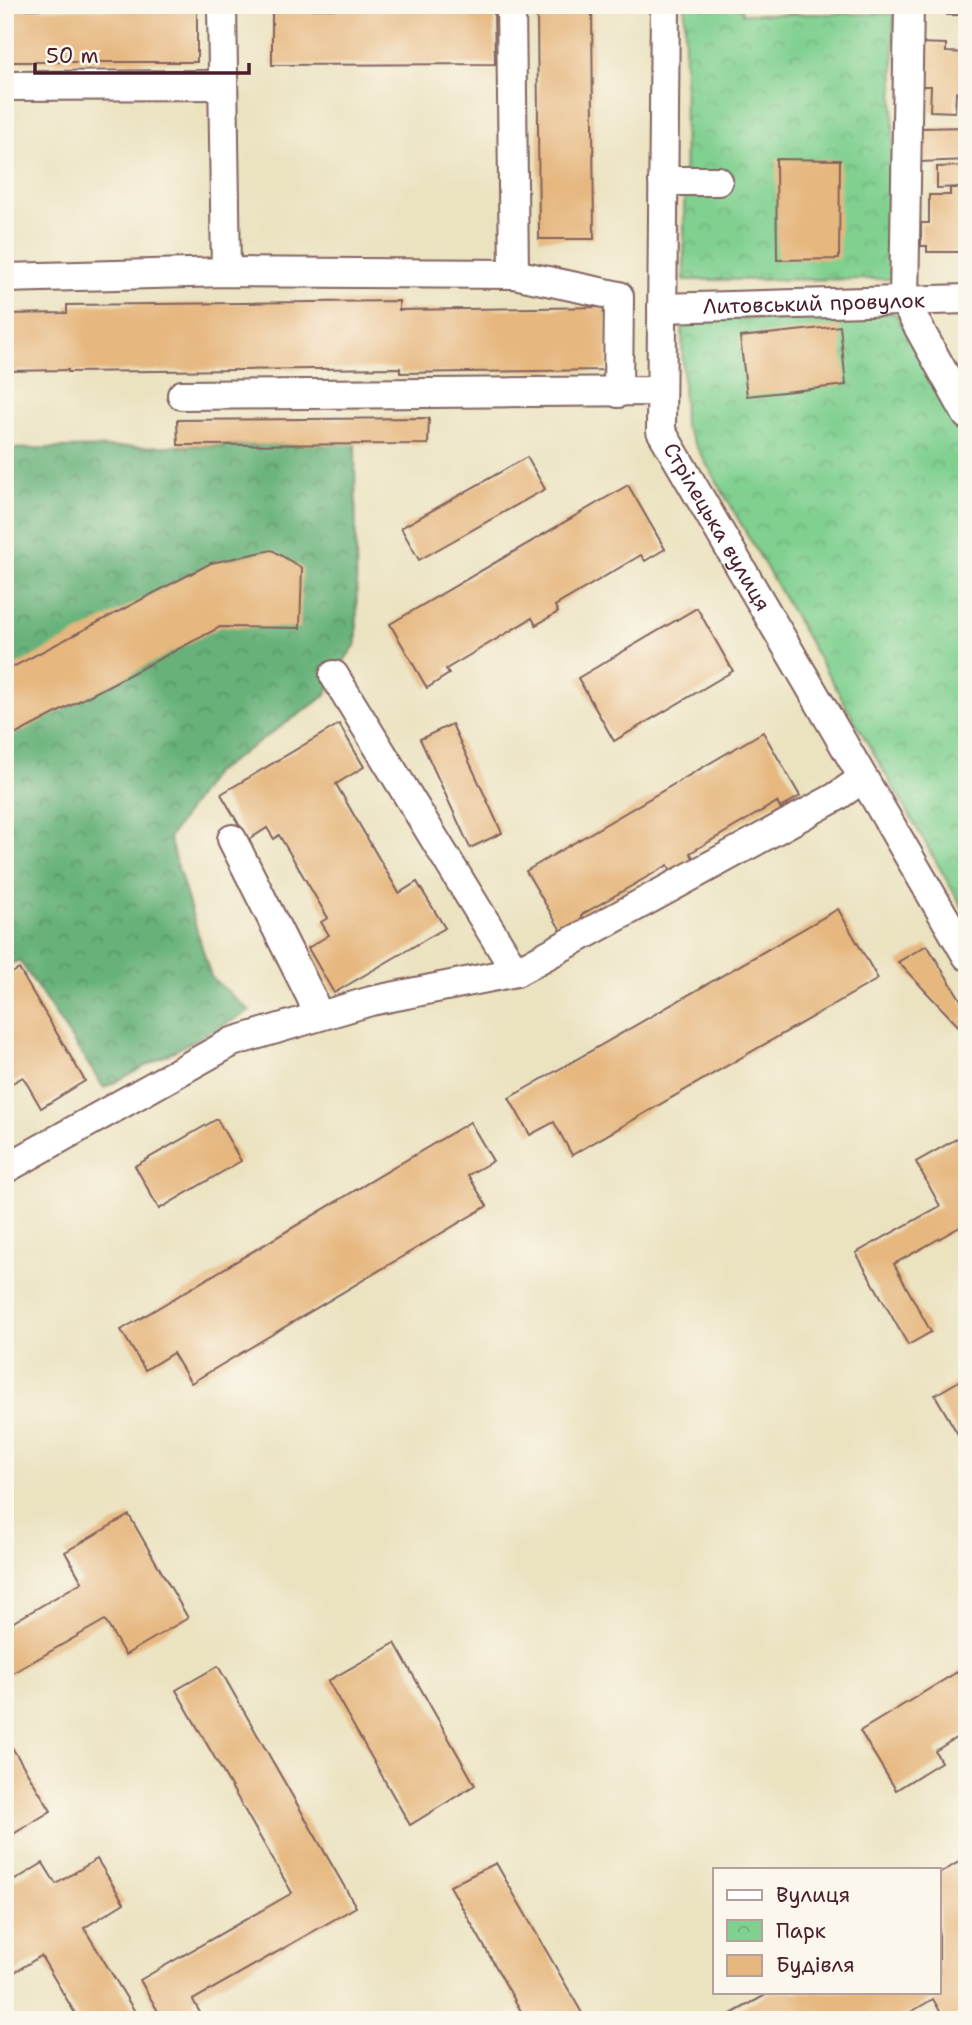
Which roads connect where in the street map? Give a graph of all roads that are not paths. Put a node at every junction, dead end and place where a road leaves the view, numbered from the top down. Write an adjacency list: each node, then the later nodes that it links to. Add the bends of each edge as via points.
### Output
1 (222, 5): 5 (street)
2 (511, 5): 10 (street)
3 (665, 5): 7 (street, Стрілецька вулиця)
4 (909, 5): 13 (street, via 896,255)
5 (223, 85): 6 (street); 9 (street)
6 (5, 86)
7 (663, 181): 8 (street); 14 (street, Стрілецька вулиця)
8 (718, 181)
9 (226, 272): 10 (street); 11 (street)
10 (514, 274): 16 (street, via 619,296)
11 (5, 278)
12 (967, 299): 13 (street, Литовський провулок)
13 (904, 301): 14 (street, Литовський провулок); 18 (street)
14 (662, 309): 15 (street, Стрілецька вулиця)
15 (661, 391): 16 (street); 20 (street, Стрілецька вулиця, via 661,431)
16 (618, 393): 17 (street)
17 (182, 395)
18 (967, 415)
19 (334, 675): 23 (street)
20 (862, 779): 22 (street, Стрілецька вулиця); 23 (street)
21 (232, 839): 24 (street)
22 (967, 956)
23 (516, 972): 24 (street)
24 (318, 1016): 25 (street, via 232,1042)
25 (5, 1169)

